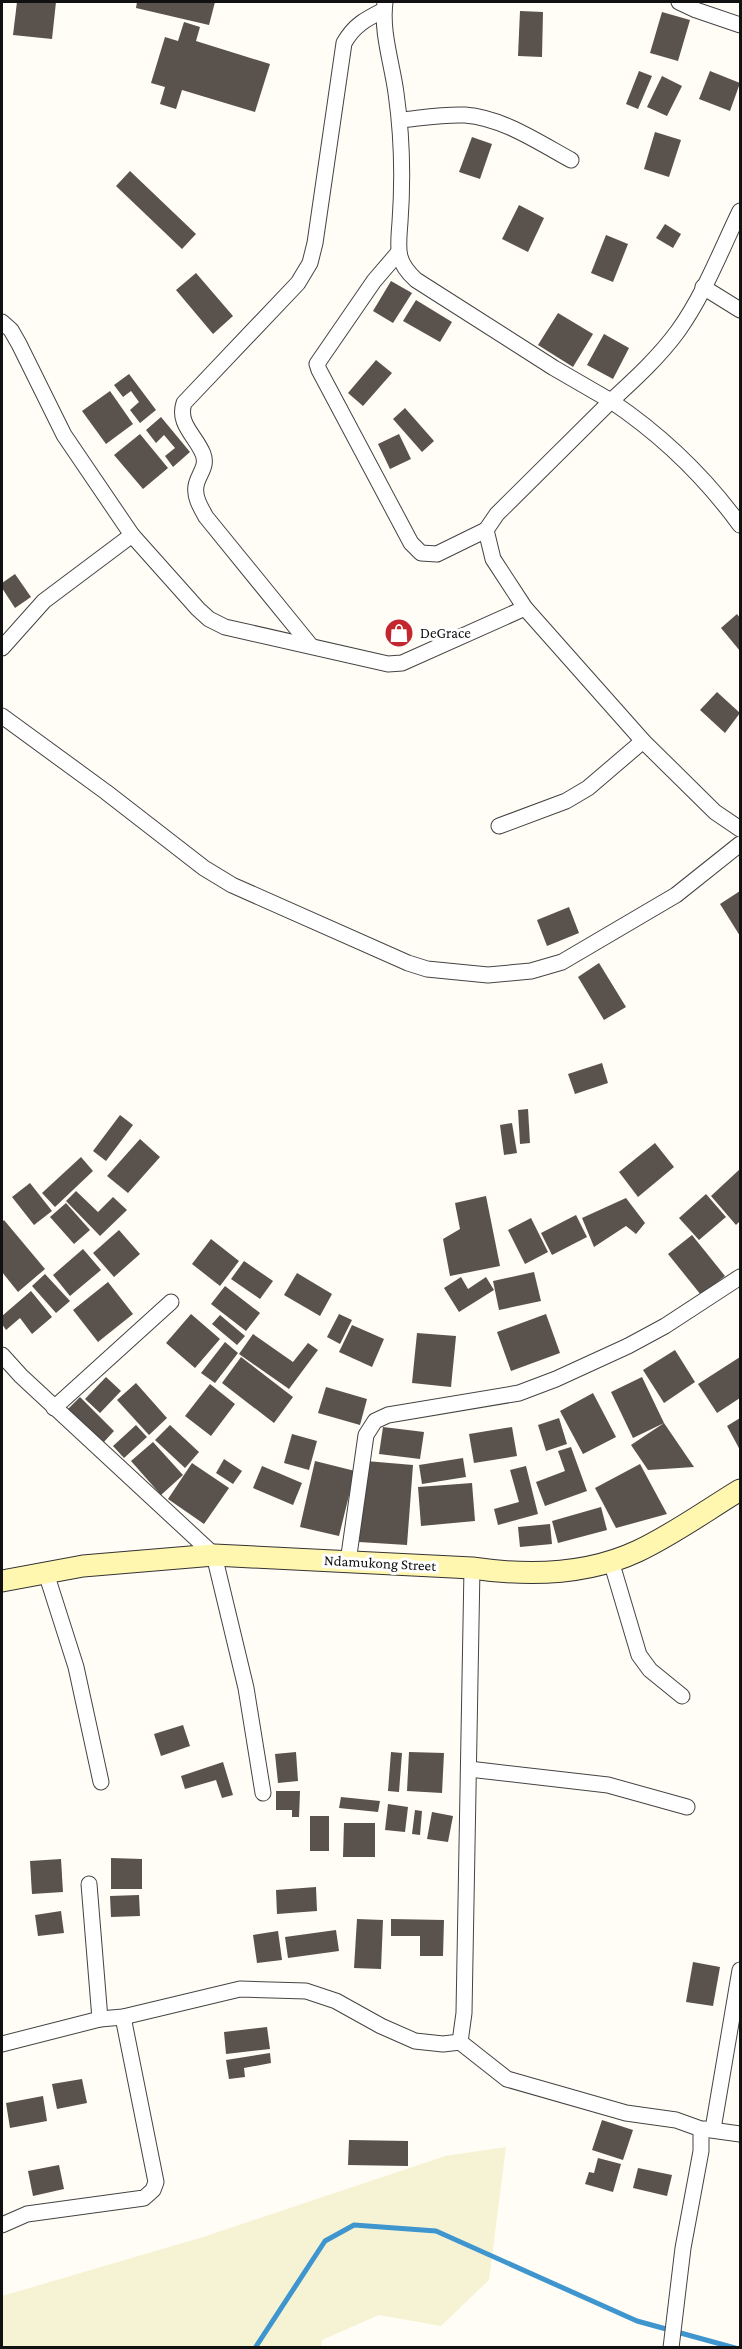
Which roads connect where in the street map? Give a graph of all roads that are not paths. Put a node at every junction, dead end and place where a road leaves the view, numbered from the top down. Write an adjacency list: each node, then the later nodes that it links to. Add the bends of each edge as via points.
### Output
1 (679, 2): 3 (street)
2 (384, 6): 4 (street); 16 (street, via 361,21 344,43 310,263 298,283 184,403 181,412 204,455 205,466 196,486 198,503)
3 (741, 25)
4 (400, 120): 5 (street, via 463,115 485,118); 7 (street)
5 (571, 160)
6 (741, 211): 8 (street)
7 (398, 253): 11 (street, via 404,269 416,280); 13 (street, via 317,364 411,543 421,553 437,554)
8 (703, 287): 9 (street); 11 (street, via 679,330 651,364)
9 (741, 310)
10 (2, 322): 14 (street, via 19,344 64,435)
11 (611, 401): 12 (street, via 647,426 709,486); 13 (street, via 497,514)
12 (741, 525)
13 (486, 530): 15 (street, via 493,559)
14 (132, 535): 16 (street, via 209,619 225,627); 17 (street, via 44,601)
15 (525, 608): 16 (street, via 402,663 388,664); 19 (street)
16 (311, 646)
17 (2, 648)
18 (2, 716): 22 (street, via 232,885 427,969 488,975 531,971 562,962 676,895)
19 (643, 741): 20 (street, via 588,788 566,801); 21 (street, via 716,812)
20 (499, 826)
21 (741, 829)
22 (741, 844)
23 (741, 1277): 30 (street, via 628,1347 556,1379 519,1393 388,1415 375,1421 366,1435)
24 (171, 1302): 26 (street)
25 (2, 1355): 26 (street)
26 (54, 1408): 28 (street)
27 (741, 1490): 29 (main road, Ndamukong Street, via 639,1550)
28 (214, 1555): 30 (main road, Ndamukong Street); 32 (main road, Ndamukong Street, via 83,1566); 37 (street, via 246,1688)
29 (611, 1561): 31 (main road, Ndamukong Street, via 554,1572); 34 (street, via 639,1655 650,1670)
30 (348, 1562): 31 (main road, Ndamukong Street)
31 (472, 1568): 35 (street)
32 (46, 1573): 33 (main road, Ndamukong Street); 36 (street, via 76,1667)
33 (2, 1581)
34 (682, 1696)
35 (469, 1769): 38 (street, via 608,1785); 43 (street, via 464,2013)
36 (101, 1782)
37 (263, 1793)
38 (687, 1807)
39 (89, 1884): 42 (street)
40 (741, 1970): 45 (street)
41 (123, 2017): 42 (street); 43 (street, via 240,1989 306,1990 415,2041); 47 (street, via 156,2182 153,2190 144,2198 27,2214)
42 (100, 2019): 44 (street)
43 (460, 2042): 45 (street, via 507,2079 626,2113)
44 (2, 2044)
45 (707, 2129): 46 (street); 48 (street, via 684,2248)
46 (741, 2134)
47 (2, 2225)
48 (671, 2345)

